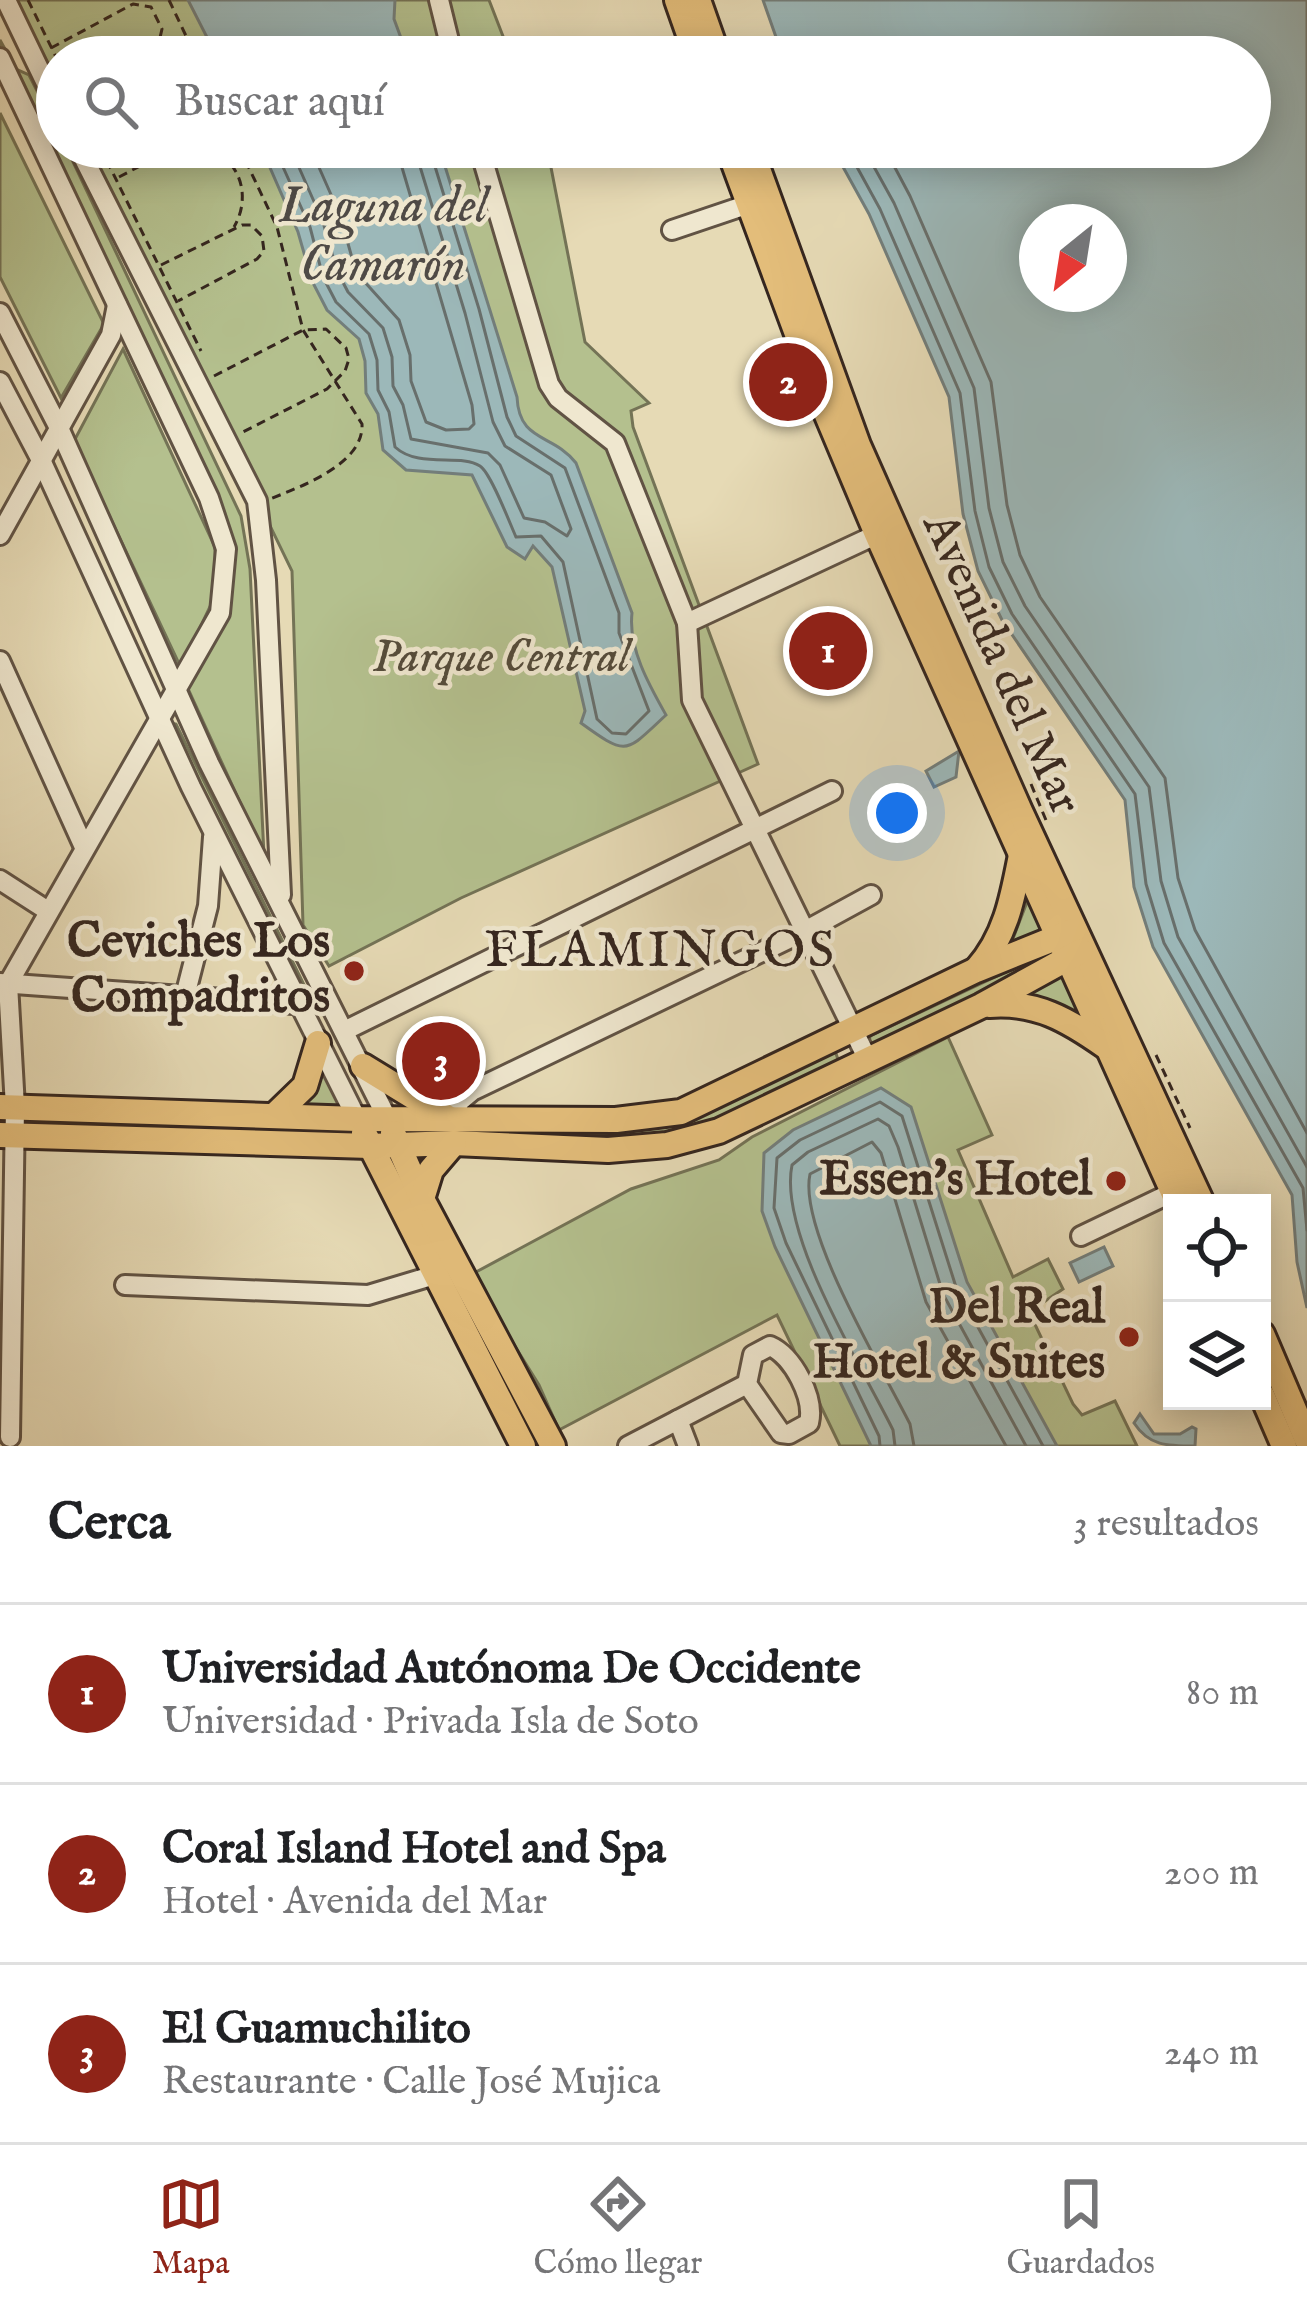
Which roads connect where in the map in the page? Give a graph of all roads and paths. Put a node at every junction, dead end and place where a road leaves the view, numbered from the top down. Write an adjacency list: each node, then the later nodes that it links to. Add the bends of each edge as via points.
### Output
1 (7, 0): 16 (street)
2 (28, 0): 8 (path)
3 (169, 0): 11 (path)
4 (439, 0): 12 (street)
5 (677, 0): 13 (main road)
6 (698, 0): 14 (main road)
7 (134, 2): 9 (path); 10 (path, via 152,7)
8 (46, 36)
9 (71, 36)
10 (160, 36)
11 (186, 36)
12 (448, 36)
13 (690, 36)
14 (711, 36)
15 (0, 58): 17 (street)
16 (36, 61)
17 (36, 134)
18 (52, 168): 33 (street)
19 (89, 168): 43 (street)
20 (110, 168): 27 (path)
21 (137, 168): 27 (path)
22 (235, 168): 29 (path, via 244,196)
23 (249, 168): 35 (path, via 277,227)
24 (484, 168): 46 (street, via 549,384 615,443)
25 (740, 168): 28 (main road, Avenida del Mar)
26 (754, 168): 28 (main road, Avenida del Mar)
27 (116, 179): 31 (path)
28 (759, 200): 30 (street); 44 (main road, Avenida del Mar)
29 (233, 228): 31 (path); 32 (path, via 257,229 264,251)
30 (672, 230)
31 (159, 266): 32 (path)
32 (176, 301): 36 (path)
33 (117, 305): 40 (street, via 111,335); 48 (street, via 225,540 223,605)
34 (0, 313): 40 (street)
35 (303, 330): 37 (path); 39 (path); 39 (path, via 326,328 346,348)
36 (204, 358)
37 (213, 376)
38 (0, 382): 42 (street)
39 (336, 382): 41 (path); 43 (path, via 362,424 355,452)
40 (59, 428): 42 (street); 48 (street)
41 (242, 433)
42 (41, 460): 45 (street); 49 (street)
43 (257, 501): 57 (street)
44 (885, 531): 46 (street); 54 (main road, Avenida del Mar); 60 (main road, Avenida del Mar)
45 (0, 535)
46 (687, 623): 51 (street, via 692,700)
47 (0, 661): 53 (street)
48 (176, 685): 49 (street); 57 (street)
49 (157, 717): 52 (street); 53 (street)
50 (832, 790): 51 (street)
51 (755, 830): 59 (street); 67 (street)
52 (213, 832): 63 (street, via 208,905); 64 (street)
53 (85, 847): 58 (street)
54 (1021, 855): 60 (main road, Avenida del Mar); 61 (main road, via 1005,923)
55 (0, 880): 58 (street)
56 (871, 895): 59 (street)
57 (281, 906): 65 (street)
58 (48, 910): 62 (street)
59 (805, 931): 68 (street); 77 (street, via 472,1091)
60 (1073, 943): 61 (main road); 66 (main road); 70 (main road, Avenida del Mar); 82 (main road, Avenida del Mar)
61 (976, 970): 68 (main road)
62 (4, 983): 63 (street); 73 (street)
63 (185, 996): 64 (street)
64 (300, 1005): 65 (street); 69 (street)
65 (330, 1005): 67 (street)
66 (980, 1006): 70 (main road, via 1041,1008); 71 (main road)
67 (344, 1031): 72 (street)
68 (852, 1031): 71 (street); 77 (main road, via 681,1112)
69 (318, 1043): 74 (main road, via 305,1086); 76 (street)
70 (1106, 1046): 81 (main road, Avenida del Mar)
71 (868, 1060): 77 (main road, via 719,1131 667,1145 608,1150)
72 (363, 1066): 75 (street); 77 (main road)
73 (7, 1107): 74 (main road); 78 (street)
74 (274, 1115): 76 (main road)
75 (387, 1118): 76 (main road); 77 (main road); 79 (main road)
76 (357, 1119): 80 (main road)
77 (452, 1126): 79 (main road); 83 (main road)
78 (7, 1135): 80 (main road); 86 (street)
79 (399, 1145): 80 (main road); 83 (main road)
80 (370, 1146): 87 (main road)
81 (1186, 1194)
82 (1187, 1194)
83 (422, 1198): 89 (main road)
84 (1163, 1206): 85 (street)
85 (1081, 1236)
86 (7, 1273): 93 (street)
87 (435, 1275): 88 (street, via 368,1295); 90 (main road)
88 (125, 1285)
89 (481, 1306): 90 (main road); 97 (main road)
90 (455, 1315): 99 (main road)
91 (1271, 1355): 98 (main road)
92 (747, 1384): 92 (street, via 781,1433 809,1423 806,1396 781,1351 770,1346 753,1355); 95 (street)
93 (6, 1389): 96 (street)
94 (1268, 1410): 102 (main road)
95 (678, 1420): 100 (street); 101 (street)
96 (10, 1437)
97 (549, 1439): 99 (main road)
98 (1307, 1440)
99 (523, 1445)
100 (628, 1446)
101 (688, 1446)
102 (1284, 1446)

